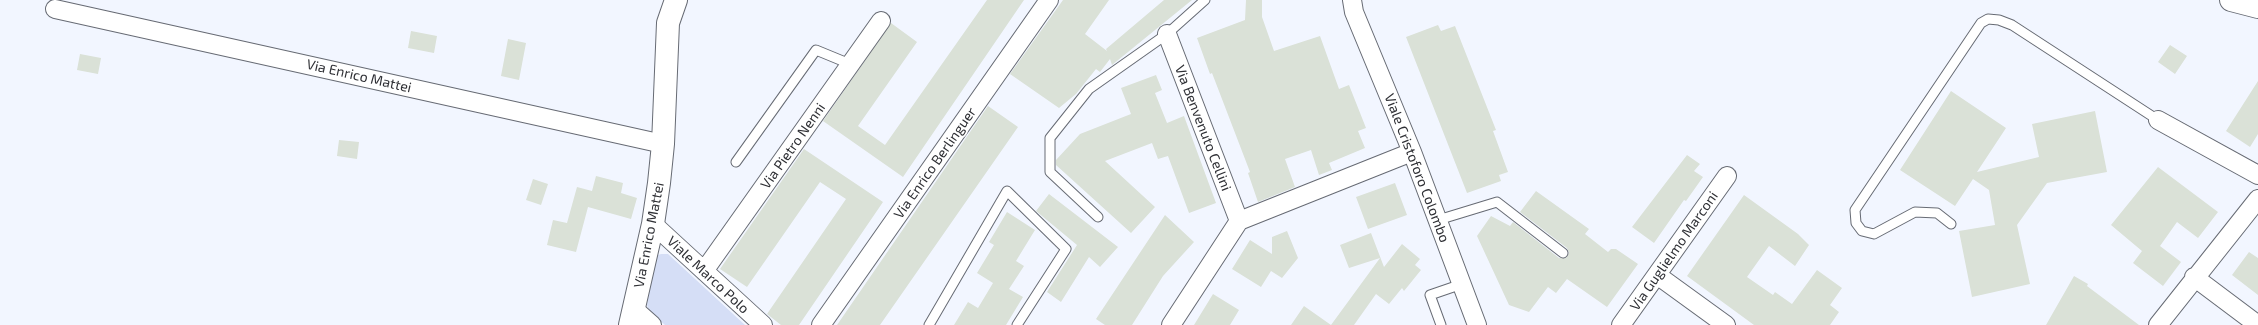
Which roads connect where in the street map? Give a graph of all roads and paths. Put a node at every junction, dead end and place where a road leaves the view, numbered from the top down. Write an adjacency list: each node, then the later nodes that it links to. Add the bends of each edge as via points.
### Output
1 (667, 0): 10 (street)
2 (676, 0): 10 (main road, Via Enrico Mattei)
3 (1049, 0): 33 (street, Via Enrico Berlinguer)
4 (1205, 0): 11 (lane)
5 (2231, 0): 7 (main road)
6 (1351, 4): 15 (street, Viale Cristoforo Colombo)
7 (2258, 7)
8 (55, 9): 14 (street, Via Enrico Mattei)
9 (881, 20): 12 (street, Via Pietro Nenni)
10 (668, 24): 14 (main road, Via Enrico Mattei)
11 (1167, 34): 20 (lane, via 1089,89 1050,138 1050,172); 22 (street, Via Benvenuto Cellini)
12 (850, 64): 16 (lane, via 816,50); 26 (street, Via Pietro Nenni)
13 (2158, 120): 17 (street); 24 (lane, via 2012,25 1988,19 1981,23 1855,210 1856,223 1862,231 1874,234 1901,217 1915,212 1937,213)
14 (663, 144): 23 (main road, Via Enrico Mattei)
15 (1412, 152): 21 (street, Viale Cristoforo Colombo); 22 (street)
16 (736, 162)
17 (2258, 174)
18 (1727, 176): 27 (street, Via Guglielmo Marconi)
19 (2258, 199): 28 (street)
20 (1098, 217)
21 (1438, 220): 25 (lane, via 1497,202); 29 (street, Viale Cristoforo Colombo)
22 (1239, 221): 36 (street)
23 (653, 224): 26 (street, Viale Marco Polo); 30 (main road, Via Enrico Mattei)
24 (1951, 224)
25 (1562, 253)
26 (704, 271): 32 (street, Viale Marco Polo)
27 (1657, 275): 39 (street, Via Guglielmo Marconi); 40 (street)
28 (2194, 277): 41 (street); 42 (street)
29 (1462, 284): 37 (lane, via 1430,295); 38 (street, Viale Cristoforo Colombo)
30 (632, 317): 31 (street)
31 (652, 325)
32 (763, 325)
33 (821, 325)
34 (929, 325): 35 (lane, via 1007,192 1066,248)
35 (1017, 325)
36 (1171, 325)
37 (1442, 325)
38 (1478, 325)
39 (1621, 325)
40 (1726, 325)
41 (2158, 325)
42 (2258, 325)

